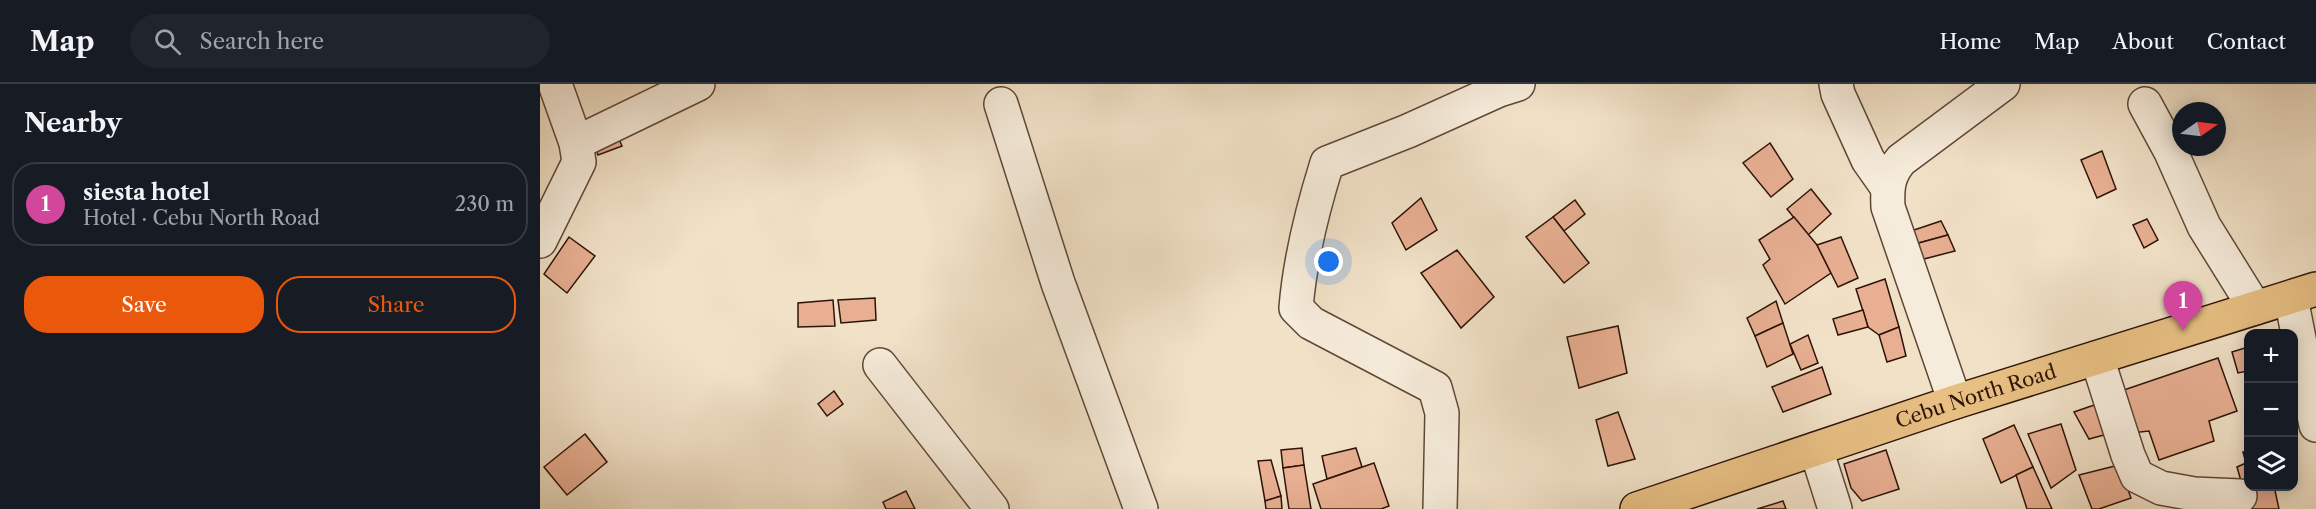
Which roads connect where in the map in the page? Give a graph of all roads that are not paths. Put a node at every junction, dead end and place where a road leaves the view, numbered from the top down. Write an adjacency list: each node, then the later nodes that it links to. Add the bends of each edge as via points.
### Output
1 (555, 84): 8 (street)
2 (698, 84): 8 (street)
3 (1518, 84): 21 (street, via 1327,163 1309,222 1298,281 1296,308 1311,323 1435,388 1442,413)
4 (1836, 84): 9 (street, via 1868,160)
5 (2003, 84): 9 (street, via 1901,160 1892,170)
6 (1001, 104): 20 (street, via 1058,284)
7 (2145, 104): 12 (street, via 2205,226)
8 (576, 143): 10 (street, via 576,171)
9 (1887, 187): 15 (street, via 1888,207)
10 (540, 241)
11 (2303, 294): 12 (highway, Cebu North Road); 16 (street)
12 (2255, 308): 13 (highway, Cebu North Road)
13 (2097, 358): 15 (highway, Cebu North Road); 18 (street, via 2137,476 2161,488)
14 (880, 365): 19 (street)
15 (1955, 402): 17 (highway, Cebu North Road)
16 (2316, 425)
17 (1816, 449): 22 (highway, Cebu North Road); 23 (street)
18 (2240, 496)
19 (992, 509)
20 (1141, 509)
21 (1440, 509)
22 (1636, 509)
23 (1834, 509)

